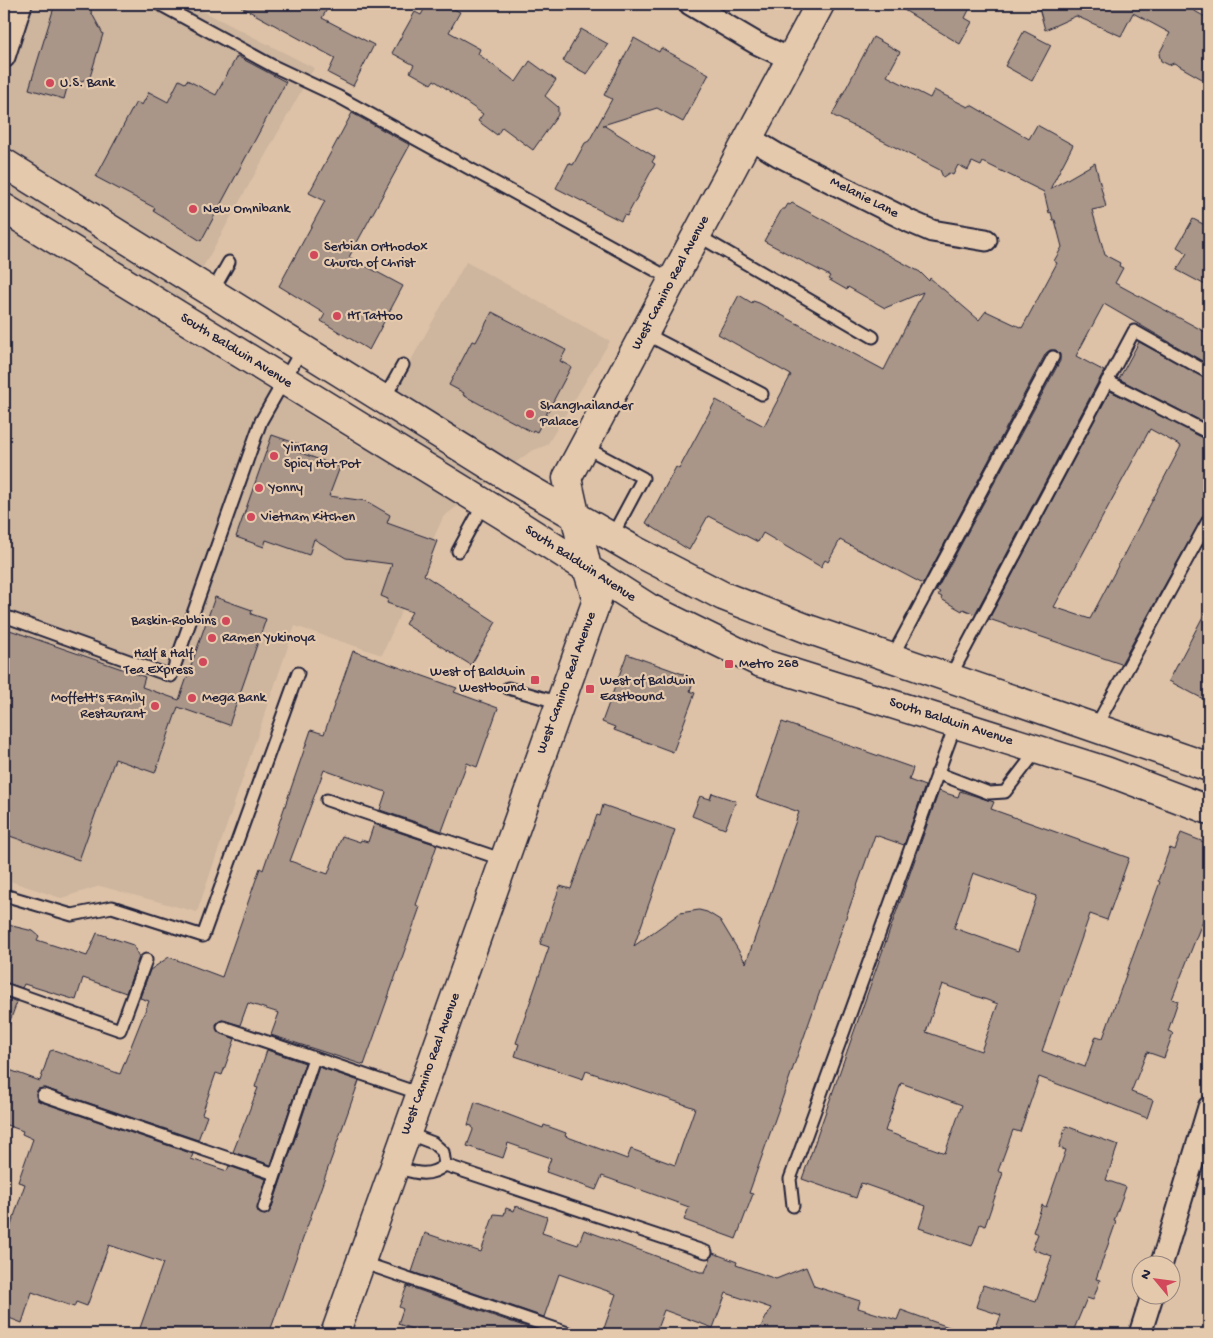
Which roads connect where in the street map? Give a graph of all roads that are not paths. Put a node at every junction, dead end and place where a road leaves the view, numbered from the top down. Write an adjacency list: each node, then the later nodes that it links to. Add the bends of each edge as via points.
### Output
1 (20, 4): 5 (street)
2 (159, 4): 13 (lane, via 273,66 339,97)
3 (690, 4): 6 (street)
4 (820, 4): 6 (main road, West Camino Real Avenue)
5 (4, 57)
6 (790, 59): 7 (main road, West Camino Real Avenue)
7 (748, 136): 10 (main road, West Camino Real Avenue); 11 (street, Melanie Lane, via 911,222 932,231)
8 (4, 163): 14 (main road)
9 (4, 208): 21 (main road, South Baldwin Avenue)
10 (697, 234): 13 (main road, West Camino Real Avenue); 16 (lane)
11 (986, 240)
12 (229, 262): 14 (lane)
13 (673, 280): 15 (main road, West Camino Real Avenue)
14 (212, 292): 17 (main road)
15 (644, 334): 23 (lane); 26 (main road, West Camino Real Avenue)
16 (873, 337)
17 (302, 349): 21 (lane); 24 (main road)
18 (1053, 357): 34 (lane)
19 (403, 365): 24 (lane)
20 (1209, 373): 22 (lane, via 1134,331)
21 (283, 381): 27 (main road, South Baldwin Avenue); 33 (lane, via 261,421 171,676)
22 (1108, 381): 25 (lane); 36 (lane)
23 (762, 394)
24 (384, 399): 28 (main road)
25 (1209, 433)
26 (584, 446): 28 (main road, West Camino Real Avenue, via 567,478); 30 (lane, via 643,478)
27 (484, 503): 31 (lane); 32 (main road, South Baldwin Avenue)
28 (576, 516): 30 (main road); 32 (main road, West Camino Real Avenue)
29 (1209, 519): 40 (lane)
30 (611, 537): 34 (main road, via 723,596)
31 (458, 551)
32 (587, 568): 38 (main road, West Camino Real Avenue, via 596,600); 39 (main road, South Baldwin Avenue, via 649,608 760,663)
33 (4, 616)
34 (892, 658): 36 (main road)
35 (298, 673): 47 (lane, via 203,936 112,907 72,915)
36 (950, 677): 40 (main road)
37 (508, 688): 38 (lane)
38 (560, 703): 46 (main road, West Camino Real Avenue)
39 (956, 723): 41 (main road, South Baldwin Avenue); 43 (lane)
40 (1096, 726): 42 (main road)
41 (1038, 749): 43 (lane, via 1005,792 989,793); 45 (main road, South Baldwin Avenue)
42 (1209, 767)
43 (937, 773): 59 (lane, via 790,1179)
44 (327, 800): 46 (lane)
45 (1209, 810)
46 (504, 860): 52 (main road, West Camino Real Avenue)
47 (4, 895)
48 (146, 960): 49 (lane, via 120,1030)
49 (4, 989)
50 (223, 1027): 51 (lane)
51 (314, 1058): 52 (lane); 58 (lane)
52 (421, 1094): 55 (main road, West Camino Real Avenue)
53 (43, 1095): 58 (lane)
54 (1209, 1108): 62 (street)
55 (407, 1133): 56 (lane, via 433,1143 443,1152); 57 (main road, West Camino Real Avenue)
56 (444, 1165): 57 (lane, via 436,1172 418,1173); 61 (lane)
57 (394, 1167): 63 (main road, West Camino Real Avenue)
58 (275, 1174): 60 (lane)
59 (792, 1206)
60 (264, 1208)
61 (706, 1252)
62 (1164, 1256)
63 (361, 1262): 65 (main road, West Camino Real Avenue); 66 (lane)
64 (1149, 1306): 67 (street)
65 (335, 1334)
66 (571, 1334)
67 (1140, 1334)

